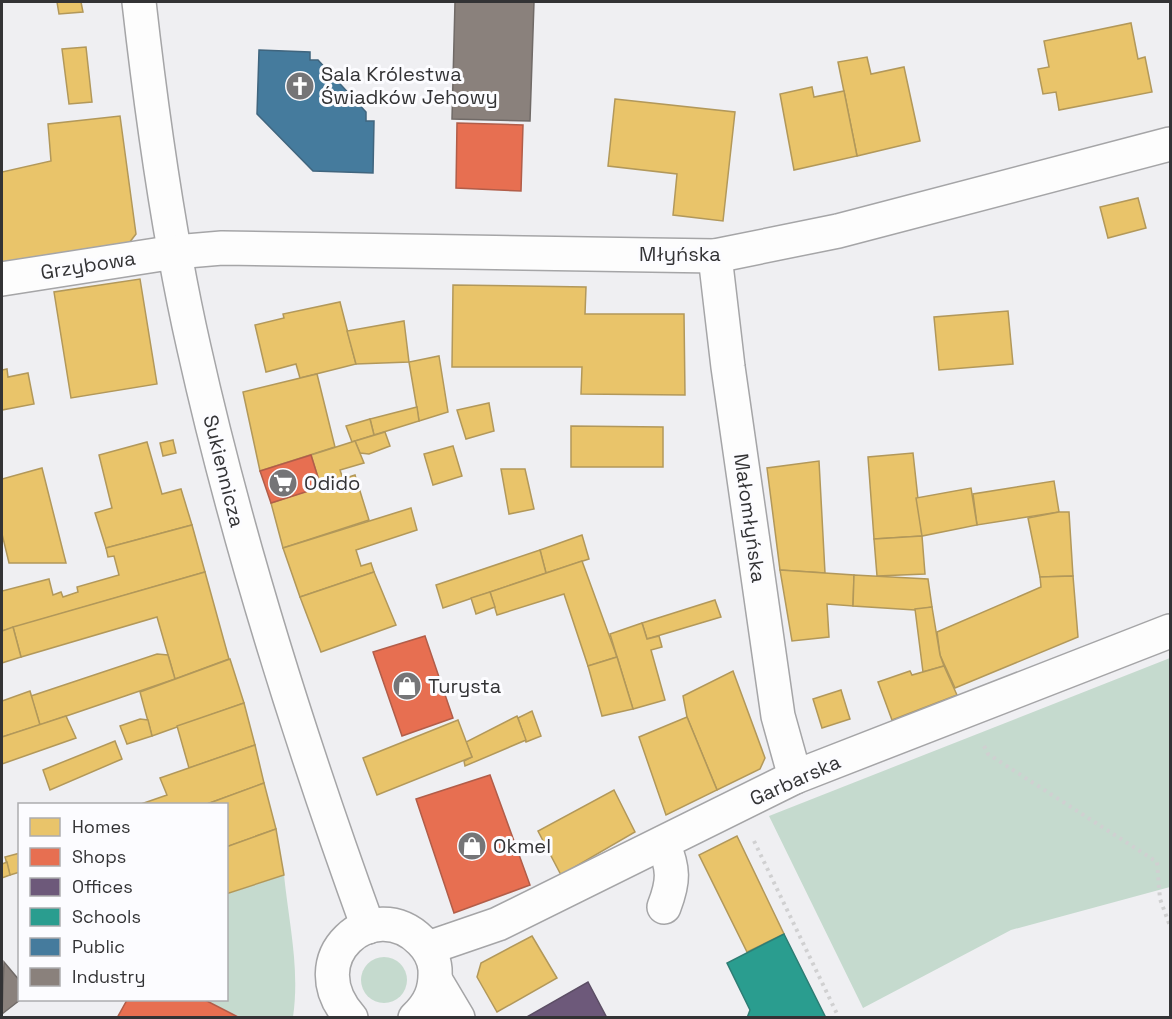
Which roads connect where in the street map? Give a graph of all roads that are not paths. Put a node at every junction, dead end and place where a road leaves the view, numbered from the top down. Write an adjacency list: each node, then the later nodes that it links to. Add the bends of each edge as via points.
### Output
1 (139, 2): 3 (street, Sukiennicza)
2 (1170, 144): 4 (street, Młyńska, via 838,231)
3 (175, 252): 4 (street, Młyńska, via 222,248); 5 (street, Grzybowa); 10 (street, Sukiennicza, via 206,401 257,593 315,781)
4 (715, 256): 7 (street, Małomłyńska, via 778,716)
5 (2, 279)
6 (1170, 631): 7 (street, Garbarska)
7 (795, 777): 8 (street, Garbarska)
8 (663, 843): 9 (street, via 672,862 671,888); 11 (street, Garbarska, via 498,924)
9 (664, 907)
10 (368, 927): 11 (street, via 388,924 405,929); 13 (street, via 352,935 336,953 331,970 332,988 339,1005)
11 (428, 948): 12 (street, via 435,965)
12 (435, 981): 14 (street, via 434,993); 15 (street)
13 (351, 1017)
14 (415, 1017)
15 (458, 1017)

